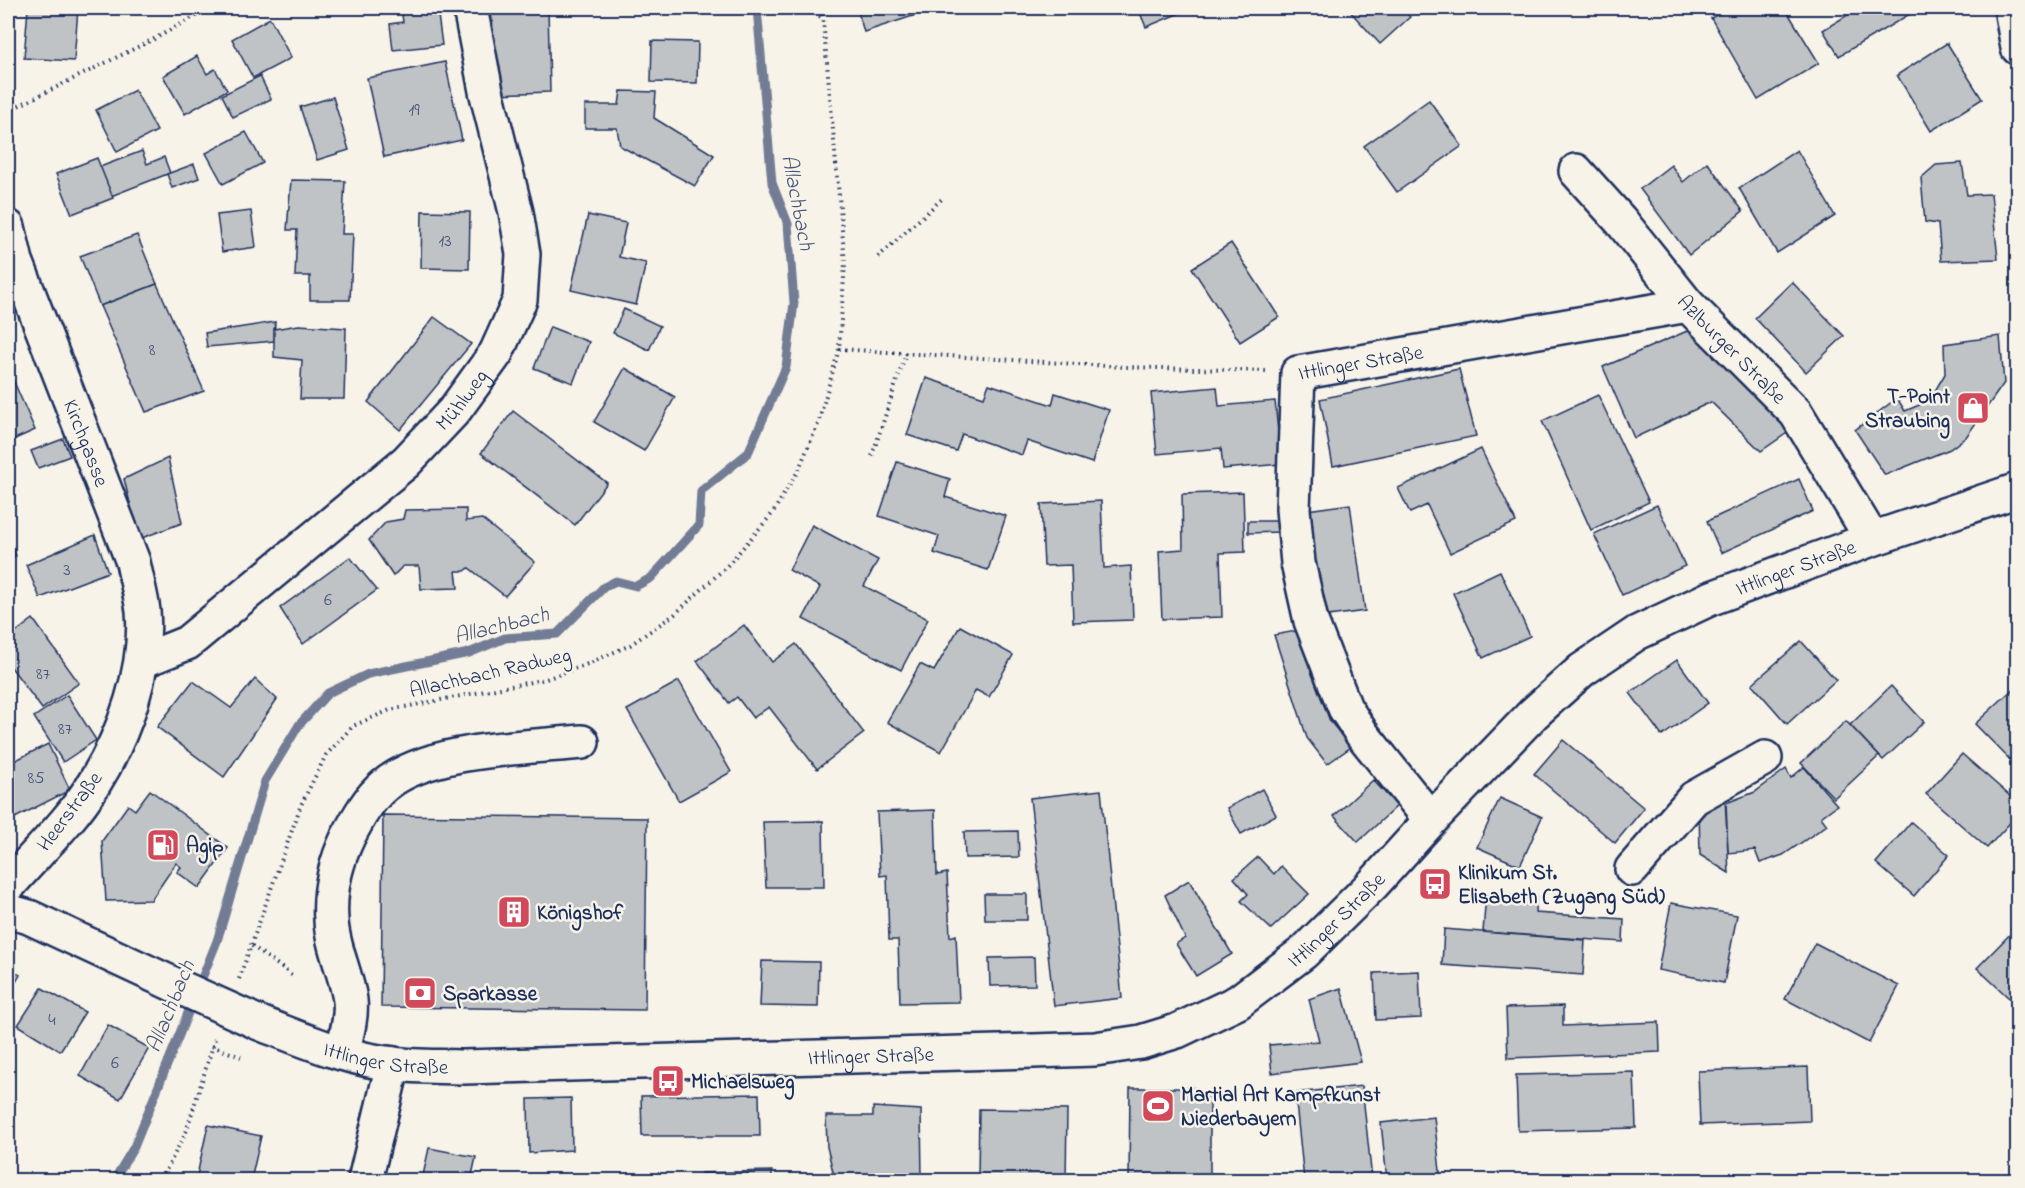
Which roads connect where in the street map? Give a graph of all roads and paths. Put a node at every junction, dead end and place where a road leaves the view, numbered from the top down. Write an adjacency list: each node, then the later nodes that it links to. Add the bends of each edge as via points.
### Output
1 (210, 8): 8 (path)
2 (470, 8): 20 (street, Mühlweg, via 523,254 520,300 496,353 454,411 406,462 187,643)
3 (803, 8): 6 (path)
4 (822, 8): 6 (path, Allachbach Radweg)
5 (2010, 8): 7 (street)
6 (821, 17): 14 (path, Allachbach Radweg, via 845,263)
7 (2018, 48)
8 (8, 111)
9 (1576, 171): 13 (street, Azlburger Straße)
10 (943, 198): 12 (path)
11 (8, 227): 20 (street, Kirchgasse, via 16,261 133,562 143,611)
12 (878, 257)
13 (1688, 305): 16 (street, Ittlinger Straße); 19 (street, Azlburger Straße, via 1796,413)
14 (839, 349): 15 (path); 27 (path, Allachbach Radweg, via 814,433 798,471 772,514 727,567 675,614 630,645 546,679 390,710 353,726 326,755 301,805)
15 (906, 353): 16 (path); 17 (path)
16 (1298, 373): 23 (street, Ittlinger Straße, via 1293,509 1298,563 1311,621 1345,708)
17 (872, 456)
18 (2018, 490): 19 (street, Ittlinger Straße)
19 (1872, 539): 23 (street, Ittlinger Straße, via 1709,599 1637,633 1581,670 1541,706)
20 (142, 661): 25 (street, Heerstraße, via 123,726 93,785)
21 (582, 742): 32 (street, via 460,754 418,766 385,785 360,813 342,849 332,888 330,921 350,1000)
22 (1765, 758): 24 (street, via 1694,798)
23 (1431, 820): 34 (street, Ittlinger Straße, via 1373,884 1294,959 1238,1002 1177,1031 1141,1042 1095,1049 1033,1051 464,1067)
24 (1632, 869)
25 (8, 886)
26 (8, 911): 32 (street, Ittlinger Straße, bridge, via 29,917 257,1022)
27 (252, 946): 28 (path); 29 (path, Allachbach Radweg)
28 (293, 976)
29 (238, 980)
30 (216, 1035): 31 (path)
31 (212, 1046): 33 (path); 35 (path, via 186,1132)
32 (342, 1053): 34 (street, Ittlinger Straße)
33 (241, 1057)
34 (393, 1064): 36 (street)
35 (161, 1180)
36 (365, 1180)

